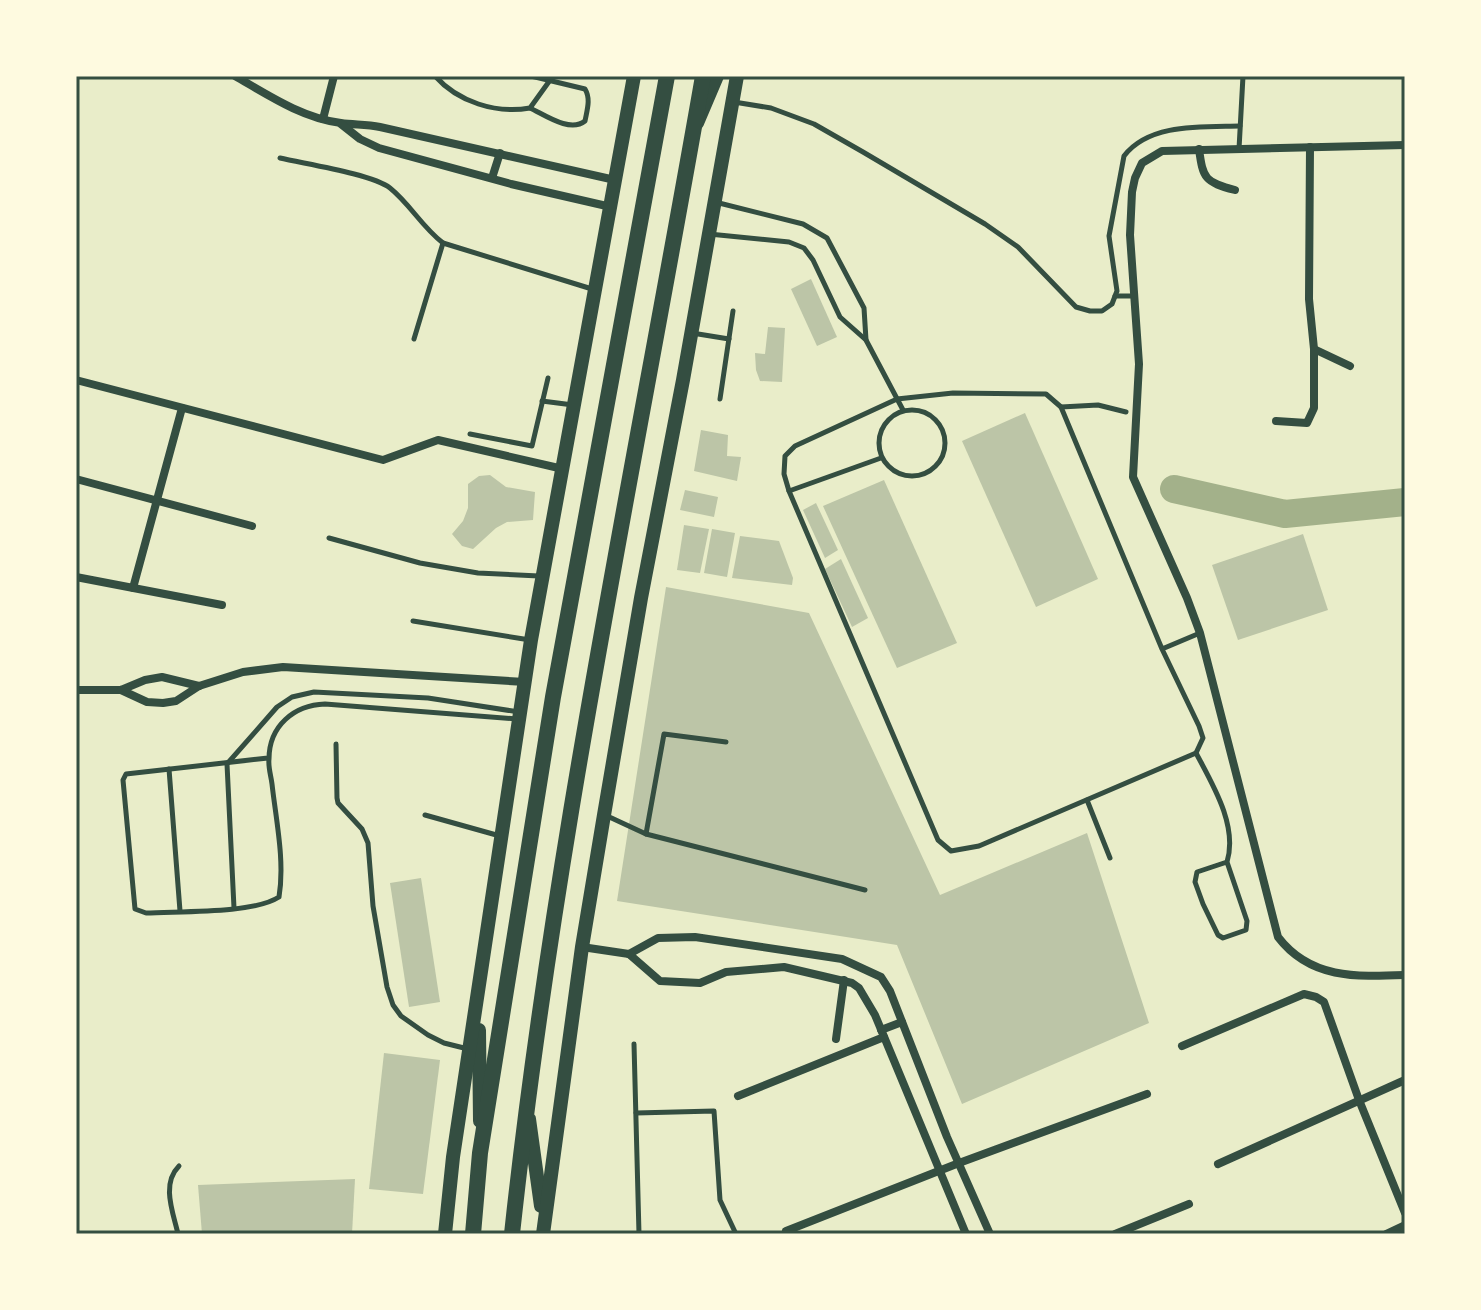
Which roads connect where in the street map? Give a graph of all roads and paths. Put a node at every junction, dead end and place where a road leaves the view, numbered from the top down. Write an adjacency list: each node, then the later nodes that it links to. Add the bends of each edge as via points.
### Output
1 (235, 76): 14 (street, via 283,104)
2 (334, 76): 14 (street)
3 (435, 76): 13 (lane, via 482,105)
4 (531, 76): 11 (lane)
5 (634, 76): 25 (main road)
6 (667, 76): 110 (main road, via 553,697)
7 (703, 76): 17 (main road)
8 (717, 76): 17 (main road)
9 (737, 76): 12 (main road)
10 (1243, 76): 16 (lane)
11 (551, 78): 13 (lane); 13 (lane, via 585,89 585,121 571,126)
12 (732, 102): 27 (main road); 32 (lane, via 771,108 814,124 985,224 1018,247 1076,307 1102,311)
13 (530, 108)
14 (323, 119): 15 (street)
15 (341, 123): 22 (street); 24 (street, via 379,148)
16 (1240, 126): 21 (lane); 32 (lane, via 1159,132 1124,156 1109,236)
17 (694, 131): 107 (main road, via 586,732)
18 (1405, 145): 19 (street)
19 (1310, 147): 21 (street); 39 (street, via 1309,299)
20 (1199, 149): 21 (street); 26 (street, via 1207,179); 33 (street, via 1162,151 1138,169 1130,235)
21 (1239, 149)
22 (500, 153): 24 (street); 25 (street)
23 (280, 158): 30 (lane, via 382,183)
24 (492, 178): 28 (street)
25 (610, 179): 28 (main road)
26 (1235, 190)
27 (714, 202): 29 (main road); 38 (lane, via 803,224 827,238 864,308)
28 (611, 207): 31 (main road)
29 (708, 234): 35 (main road); 38 (lane, via 804,248 840,317)
30 (443, 243): 31 (lane); 36 (lane)
31 (595, 291): 46 (main road)
32 (1115, 296): 33 (lane)
33 (1133, 296): 65 (street, via 1139,364 1133,477)
34 (733, 311): 37 (lane)
35 (691, 333): 37 (lane); 85 (main road)
36 (414, 339)
37 (729, 339): 43 (lane)
38 (866, 340): 44 (lane)
39 (1314, 349): 40 (street); 51 (street, via 1311,417 1300,424)
40 (1350, 366)
41 (548, 378): 45 (lane)
42 (76, 380): 48 (street)
43 (720, 399)
44 (897, 399): 47 (lane, via 1031,392 1046,394); 49 (lane); 56 (lane, via 789,450 783,464)
45 (542, 401): 46 (lane); 52 (lane, via 532,446)
46 (574, 405): 54 (main road)
47 (1061, 407): 50 (lane, via 1098,405); 67 (lane)
48 (182, 408): 54 (street, via 383,460 438,440); 57 (street)
49 (903, 410): 53 (lane, via 879,435); 53 (lane, via 922,411 938,421 946,439 943,457 931,472 913,477 894,472)
50 (1126, 412)
51 (1276, 421)
52 (470, 434)
53 (881, 458): 56 (lane)
54 (563, 469): 60 (main road)
55 (76, 479): 57 (street)
56 (789, 491): 83 (lane, via 944,847 963,851 979,846)
57 (157, 500): 58 (street); 62 (street)
58 (252, 526)
59 (329, 538): 60 (lane, via 435,566)
60 (543, 576): 66 (main road)
61 (76, 577): 62 (street)
62 (133, 588): 63 (street)
63 (222, 605)
64 (413, 621): 66 (lane)
65 (1200, 633): 67 (lane); 95 (street, via 1278,937 1290,953 1331,972)
66 (531, 640): 68 (main road)
67 (1162, 649): 79 (lane, via 1203,738)
68 (525, 682): 69 (street, via 283,667); 76 (main road)
69 (199, 686): 71 (street, via 162,677); 71 (street, via 163,703)
70 (76, 690): 71 (street)
71 (121, 690)
72 (378, 695): 73 (lane); 74 (lane); 81 (lane, via 314,692 292,697)
73 (486, 706): 75 (lane); 76 (lane)
74 (377, 707): 75 (lane); 80 (lane, via 309,705 288,715)
75 (485, 716): 76 (lane)
76 (520, 716): 87 (main road)
77 (726, 742): 86 (lane, via 664,734)
78 (336, 744): 103 (lane, via 338,803 368,843 373,906 393,1005 428,1035)
79 (1196, 753): 83 (lane); 89 (lane, via 1224,815 1232,847)
80 (268, 758): 81 (lane); 91 (lane, via 279,897 269,904)
81 (227, 764): 82 (lane); 91 (lane)
82 (169, 769): 92 (lane); 92 (lane, via 129,773 123,780 135,909)
83 (1087, 800): 88 (lane)
84 (425, 815): 87 (lane)
85 (604, 815): 86 (lane); 93 (main road)
86 (646, 834): 90 (lane)
87 (500, 836): 97 (main road)
88 (1110, 858)
89 (1227, 862): 89 (lane, via 1197,872 1195,882 1223,938 1246,930 1247,921)
90 (865, 890)
91 (234, 908): 92 (lane)
92 (180, 911)
93 (582, 947): 94 (street); 118 (main road)
94 (629, 954): 96 (street, via 660,981 700,983 726,972 784,967); 98 (street, via 658,938 695,937 842,959 881,977)
95 (1405, 975)
96 (844, 980): 99 (street, via 859,988); 100 (street)
97 (479, 990): 103 (main road); 110 (main road)
98 (902, 1022): 99 (street); 111 (street)
99 (882, 1034): 106 (street); 114 (street)
100 (836, 1039)
101 (634, 1044): 109 (lane)
102 (1182, 1046): 108 (street, via 1304,994 1316,997 1324,1002)
103 (469, 1049): 121 (main road)
104 (1405, 1080): 108 (street)
105 (1147, 1094): 111 (street)
106 (738, 1096)
107 (527, 1099): 118 (main road); 123 (main road)
108 (1359, 1100): 112 (street); 116 (street)
109 (636, 1113): 124 (lane); 125 (lane, via 714,1111 720,1200)
110 (480, 1153): 122 (main road)
111 (959, 1163): 114 (street); 127 (street)
112 (1218, 1164)
113 (179, 1166): 120 (lane, via 171,1175 169,1192)
114 (938, 1171): 119 (street); 126 (street)
115 (1189, 1204): 128 (street)
116 (1405, 1213)
117 (1405, 1225): 129 (street)
118 (543, 1230)
119 (786, 1231)
120 (178, 1234)
121 (445, 1234)
122 (473, 1234)
123 (512, 1234)
124 (639, 1234)
125 (736, 1234)
126 (966, 1234)
127 (990, 1234)
128 (1115, 1234)
129 (1386, 1234)

